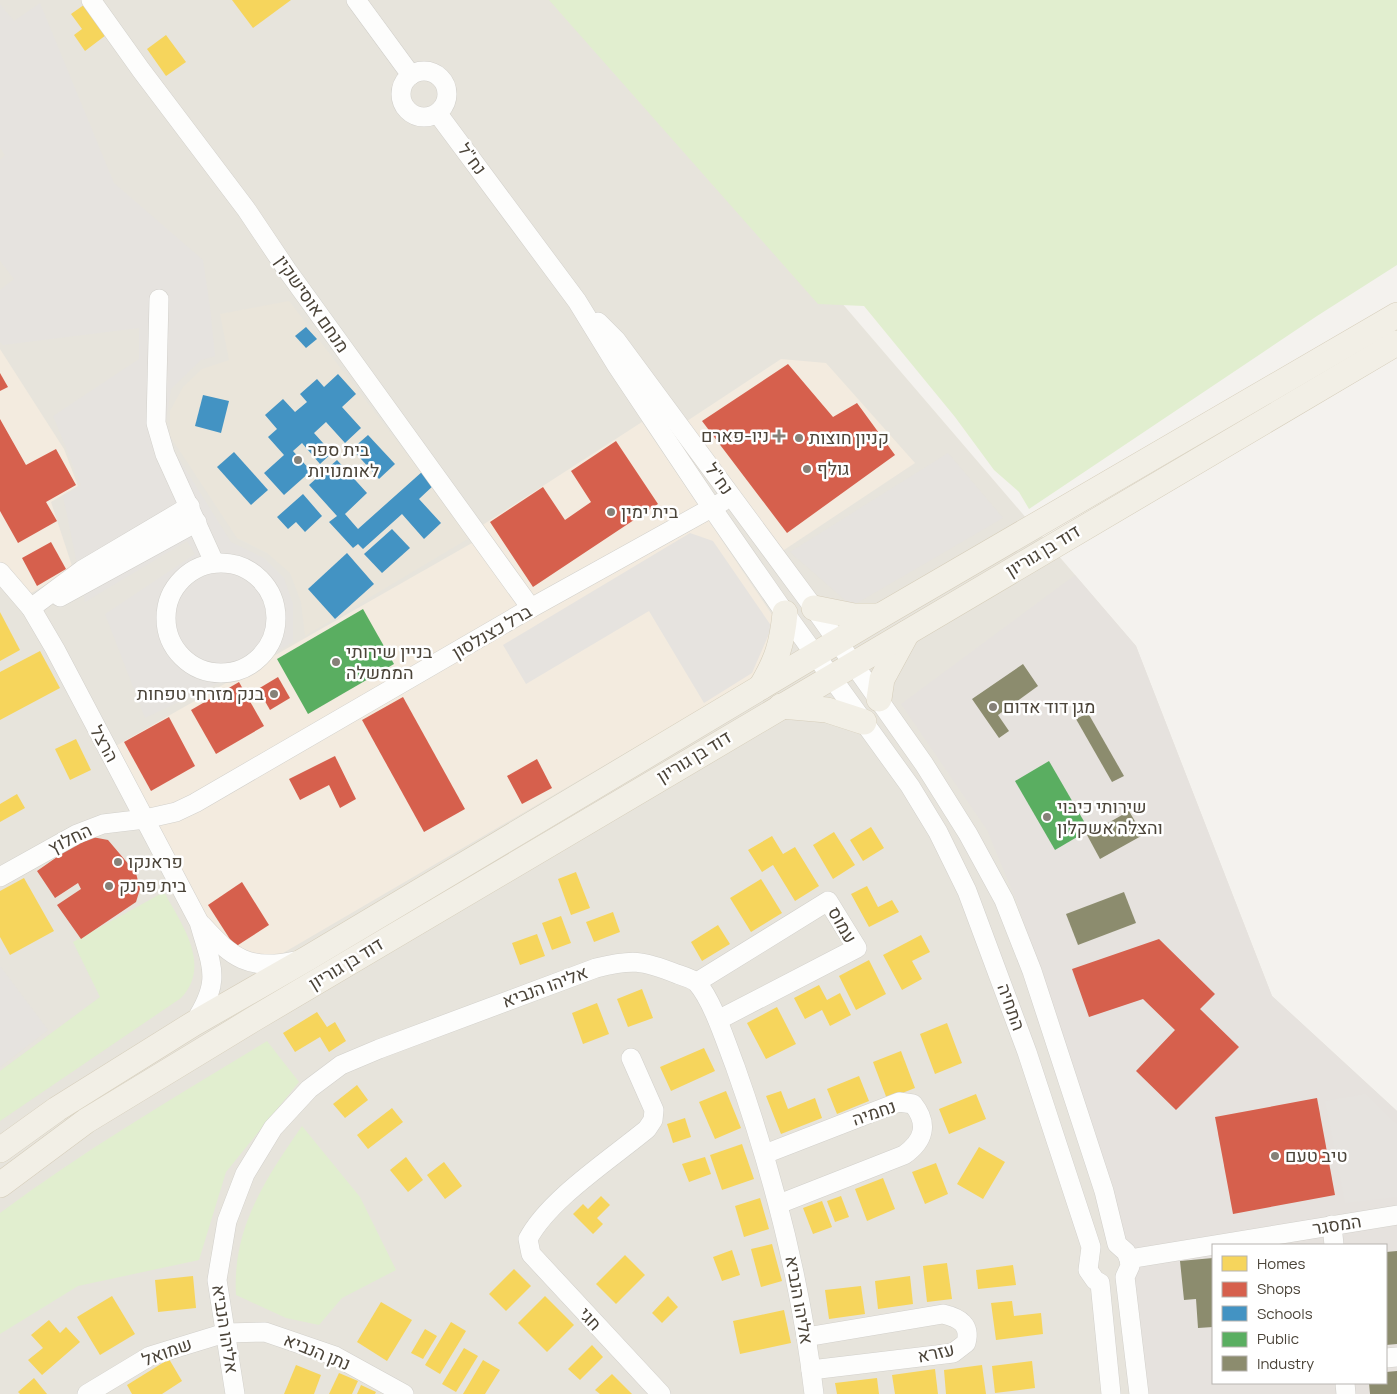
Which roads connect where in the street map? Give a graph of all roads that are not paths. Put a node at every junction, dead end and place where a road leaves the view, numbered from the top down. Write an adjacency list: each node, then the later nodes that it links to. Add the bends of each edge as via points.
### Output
1 (91, 0): 15 (street, מנחם אוסישקין, via 246,209 292,278)
2 (356, 0): 3 (street)
3 (411, 75): 4 (street, via 433,72 444,82 448,96); 4 (street, via 402,86 405,108 410,114 424,118)
4 (438, 114): 6 (street, נח"ל)
5 (159, 299): 11 (street, via 156,423 165,454)
6 (577, 301): 9 (street, נח"ל, via 616,340); 10 (street, נח"ל)
7 (1397, 315): 18 (main road, דוד בן גוריון)
8 (1397, 343): 19 (main road, דוד בן גוריון)
9 (732, 496): 10 (street, ברל כצנלסון); 16 (street, נח"ל)
10 (712, 508): 15 (street, ברל כצנלסון); 17 (street, נח"ל)
11 (194, 514): 12 (street); 14 (street, via 87,583)
12 (214, 562): 12 (street, via 196,568 180,580 170,596 165,615 168,634 176,651 190,664 208,672 226,673 243,669 269,646 276,629 276,612 272,594 262,580 248,569 232,563)
13 (0, 572): 14 (street, הרצל)
14 (31, 608): 28 (street, הרצל)
15 (531, 608): 28 (street, ברל כצנלסון, via 195,804)
16 (814, 608): 18 (main road, via 854,616); 20 (street, נח"ל)
17 (785, 613): 21 (street, נח"ל); 24 (main road, via 775,664)
18 (880, 616): 20 (main road, דוד בן גוריון)
19 (908, 631): 22 (main road, דוד בן גוריון); 25 (main road, via 882,679)
20 (838, 641): 21 (main road, דוד בן גוריון); 22 (street, נח"ל)
21 (815, 654): 23 (street, התחיה); 24 (main road, דוד בן גוריון)
22 (854, 663): 23 (main road, דוד בן גוריון); 25 (street, התחיה)
23 (831, 676): 26 (main road, דוד בן גוריון); 27 (street, התחיה)
24 (761, 687): 31 (main road, דוד בן גוריון)
25 (879, 699): 42 (street, התחיה, via 968,834 1004,900 1035,980 1104,1191)
26 (781, 706): 27 (main road, via 827,710); 38 (main road, דוד בן גוריון, via 86,1121)
27 (864, 722): 46 (street, התחיה, via 934,825 967,891 1027,1052 1076,1196)
28 (145, 819): 29 (street, החלוץ, via 103,824 77,834); 30 (street, הרצל)
29 (0, 877)
30 (199, 922): 31 (street, הרצל, via 218,942 254,964 273,966); 34 (street, הרצל, via 213,984 208,1002)
31 (308, 958): 34 (main road, דוד בן גוריון)
32 (696, 982): 33 (street, אליהו הנביא); 33 (street, עמוס, via 828,901 857,948); 49 (street, אליהו הנביא, via 651,963 626,961 596,968 341,1065 309,1089 272,1128 245,1174 227,1221 217,1280)
33 (718, 1020): 37 (street, אליהו הנביא)
34 (193, 1024): 36 (main road, דוד בן גוריון, via 57,1109)
35 (631, 1058): 55 (street, חגי, via 654,1110 653,1120 647,1129 568,1193 536,1224 528,1239 531,1254)
36 (0, 1150)
37 (765, 1154): 39 (street, אליהו הנביא); 39 (street, נחמיה, via 899,1102 913,1104 920,1112 921,1136 916,1147 904,1155)
38 (0, 1185)
39 (779, 1204): 50 (street, אליהו הנביא, via 797,1279)
40 (1397, 1215): 41 (street, המסגר)
41 (1332, 1225): 43 (street, המסגר); 44 (street)
42 (1117, 1244): 46 (street, via 1100,1245); 47 (street, התחיה, via 1126,1252)
43 (1241, 1244)
44 (1334, 1244)
45 (1212, 1250): 47 (street, המסגר)
46 (1091, 1253): 48 (street, התחיה, via 1088,1270)
47 (1127, 1268): 48 (street, via 1114,1284); 58 (street)
48 (1100, 1283): 57 (street, התחיה)
49 (225, 1333): 52 (street, שמואל, via 150,1356); 53 (street, אליהו הנביא); 54 (street, נתן הנביא, via 265,1332 335,1356)
50 (806, 1337): 51 (street, אליהו הנביא); 51 (street, עזרא, via 943,1314 960,1320 969,1334 966,1344 952,1353)
51 (811, 1370): 56 (street, אליהו הנביא)
52 (87, 1394)
53 (235, 1394)
54 (404, 1394)
55 (661, 1394)
56 (814, 1394)
57 (1112, 1394)
58 (1138, 1394)

